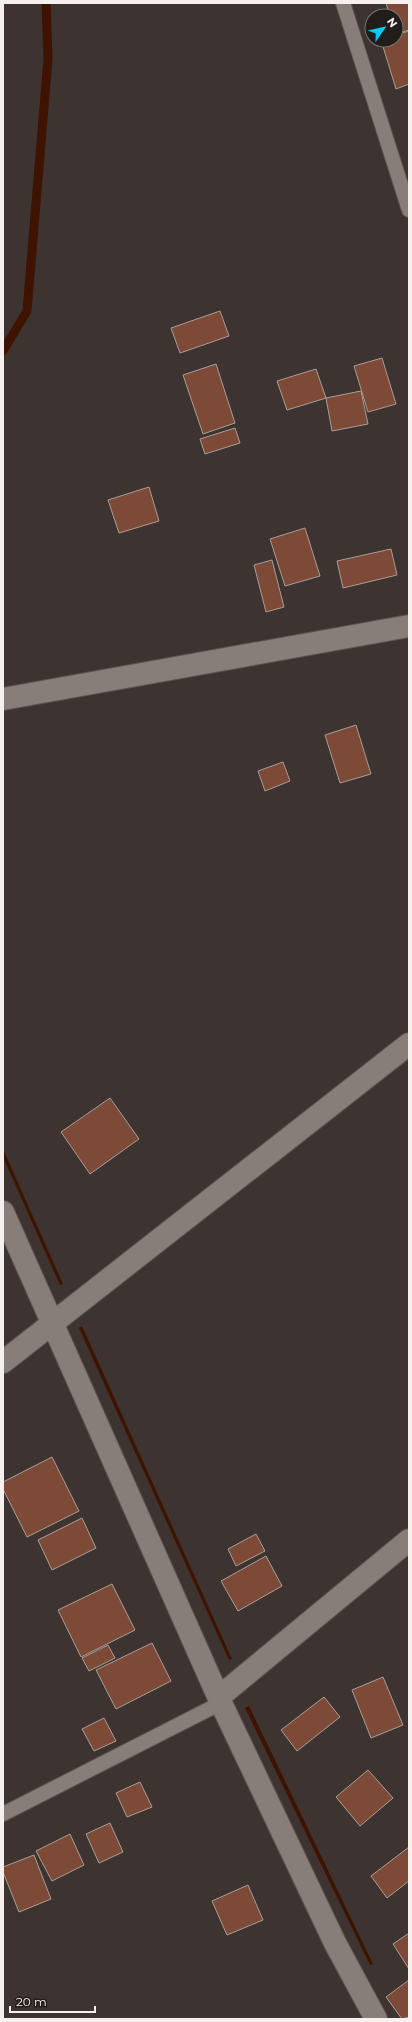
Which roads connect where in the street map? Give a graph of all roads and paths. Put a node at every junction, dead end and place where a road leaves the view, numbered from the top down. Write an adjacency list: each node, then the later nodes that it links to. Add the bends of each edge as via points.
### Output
1 (343, 3): 2 (lane)
2 (409, 210)
3 (409, 626): 4 (street)
4 (3, 699)
5 (409, 1044): 7 (street)
6 (3, 1212): 7 (street)
7 (52, 1323): 8 (street); 10 (street)
8 (3, 1362)
9 (409, 1540): 10 (street)
10 (220, 1700): 11 (lane); 12 (street, via 336,1943)
11 (3, 1814)
12 (376, 2019)

